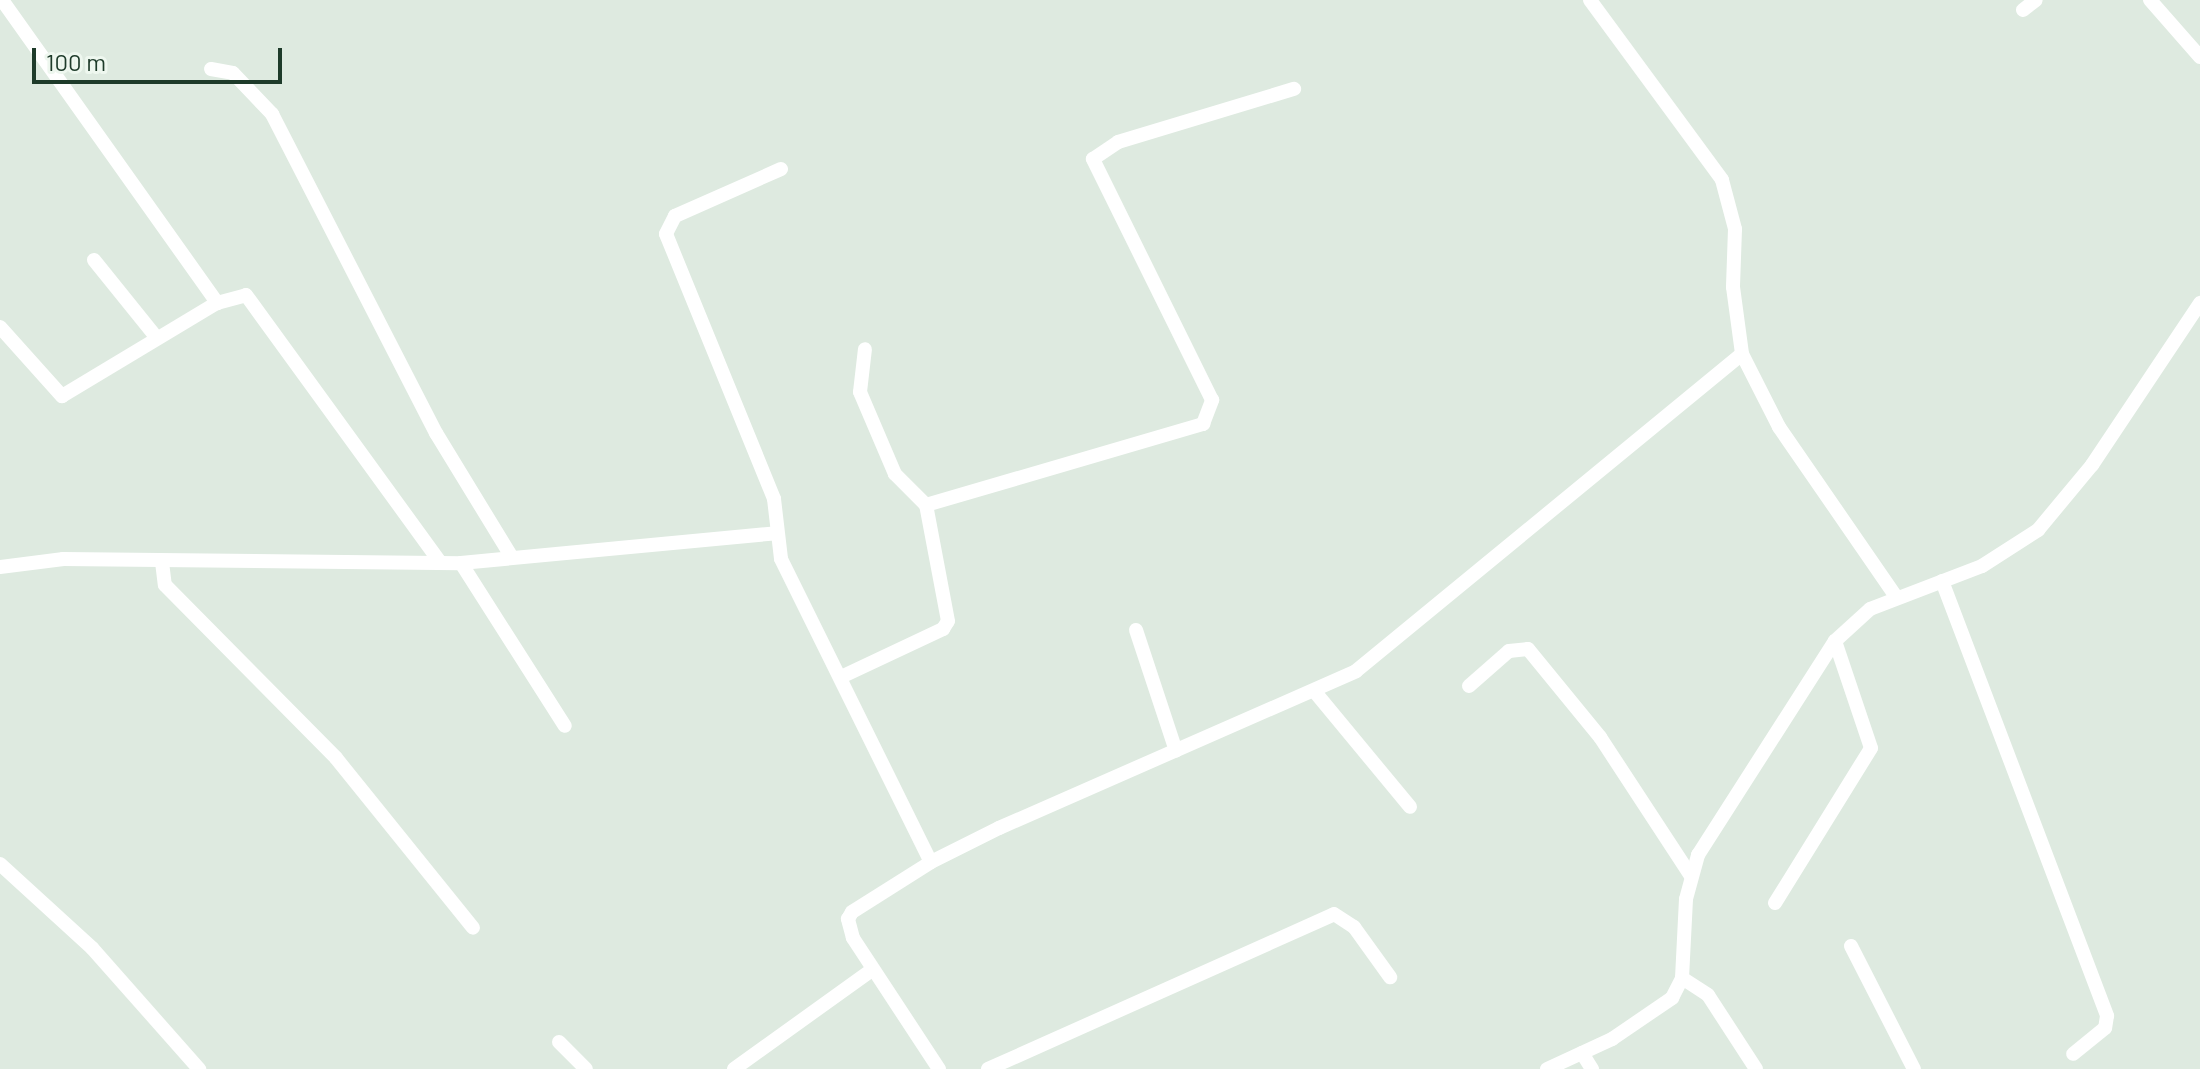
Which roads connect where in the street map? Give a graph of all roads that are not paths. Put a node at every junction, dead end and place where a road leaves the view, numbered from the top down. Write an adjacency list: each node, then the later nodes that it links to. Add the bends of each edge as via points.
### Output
1 (2, 0): 11 (street)
2 (1590, 0): 16 (street, via 1722,180 1735,229 1733,287)
3 (2036, 0): 5 (street)
4 (2150, 0): 6 (street)
5 (2023, 10)
6 (2200, 57)
7 (211, 69): 19 (street, via 233,73 272,114 436,433)
8 (1294, 89): 17 (street, via 1118,142 1093,159 1212,400 1203,424)
9 (781, 169): 18 (street, via 675,216 665,228 774,499)
10 (94, 260): 14 (street)
11 (217, 303): 14 (street); 21 (street, via 241,293 253,303)
12 (2200, 303): 24 (street, via 2059,508 2007,550)
13 (0, 327): 14 (street, via 62,396)
14 (157, 338)
15 (865, 349): 17 (street, via 858,377 863,402 895,474)
16 (1742, 354): 25 (street, via 1779,427); 30 (street, via 1509,541 1369,663)
17 (926, 505): 28 (street, via 947,624)
18 (777, 533): 19 (street); 28 (street, via 781,559)
19 (511, 556): 22 (street)
20 (162, 562): 21 (street); 23 (street, via 63,559); 38 (street, via 165,585 336,758)
21 (441, 563): 22 (street)
22 (461, 563): 31 (street)
23 (0, 567)
24 (1942, 581): 25 (street); 46 (street, via 2107,1016 2105,1028)
25 (1895, 595): 27 (street, via 1870,609)
26 (1136, 630): 32 (street)
27 (1835, 641): 36 (street, via 1698,855); 37 (street, via 1871,748)
28 (841, 677): 34 (street)
29 (1469, 686): 36 (street, via 1509,651 1528,649 1600,737)
30 (1315, 692): 32 (street); 33 (street)
31 (565, 726)
32 (1176, 751): 34 (street)
33 (1410, 807)
34 (931, 862): 40 (street, via 848,919)
35 (0, 864): 47 (street, via 92,948)
36 (1691, 876): 42 (street)
37 (1775, 903)
38 (473, 928)
39 (1851, 946): 56 (street)
40 (873, 969): 49 (street); 50 (street)
41 (1390, 977): 45 (street, via 1354,927 1334,914)
42 (1682, 978): 44 (street, via 1672,998 1652,1015); 55 (street, via 1708,995)
43 (559, 1042): 48 (street)
44 (1582, 1053): 53 (street); 54 (street)
45 (1021, 1054): 51 (street); 52 (street)
46 (2073, 1054)
47 (199, 1069)
48 (586, 1069)
49 (734, 1069)
50 (939, 1069)
51 (988, 1069)
52 (1026, 1069)
53 (1547, 1069)
54 (1592, 1069)
55 (1756, 1069)
56 (1914, 1069)

